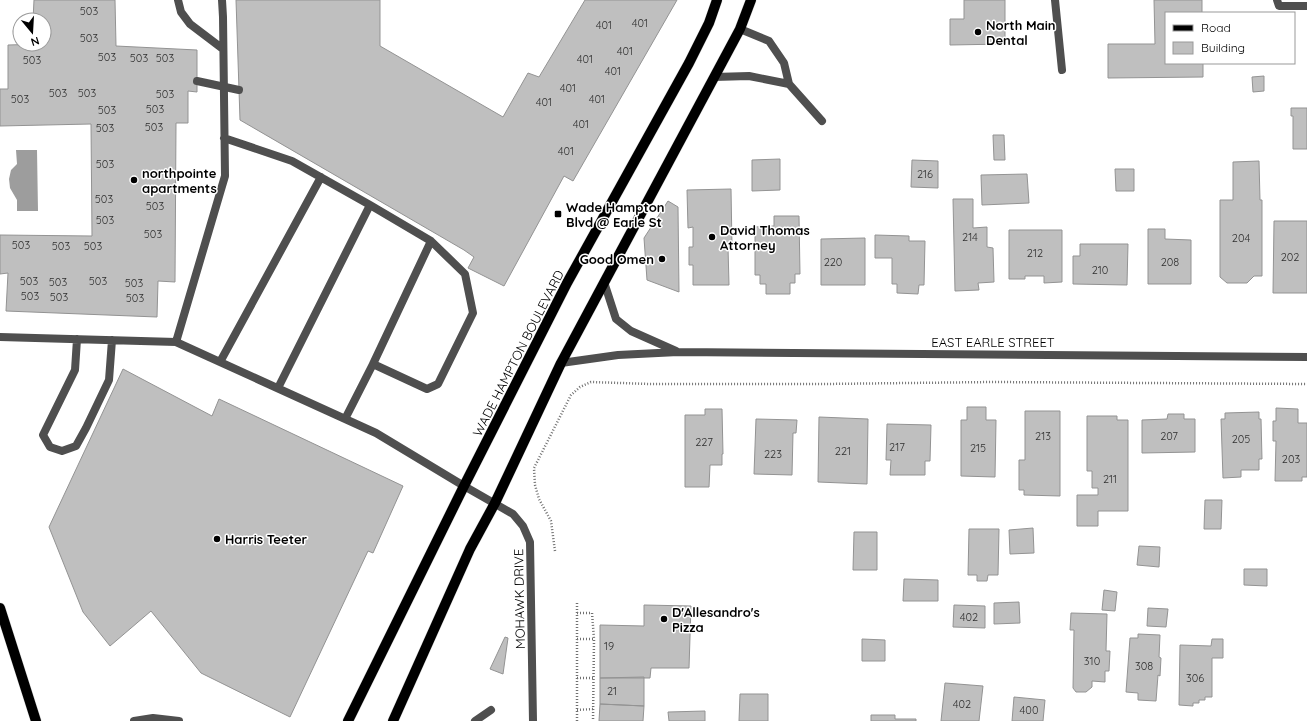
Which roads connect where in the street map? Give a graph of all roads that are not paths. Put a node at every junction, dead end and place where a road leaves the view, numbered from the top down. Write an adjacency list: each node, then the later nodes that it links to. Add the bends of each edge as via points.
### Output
1 (178, 0): 9 (street, via 181,12 190,24)
2 (222, 0): 9 (street)
3 (717, 0): 32 (main road, WADE HAMPTON BOULEVARD, via 709,23 689,63 567,283)
4 (751, 0): 8 (main road)
5 (1055, 0): 10 (street)
6 (1277, 0): 7 (street, via 1280,6)
7 (1307, 6)
8 (740, 29): 11 (main road); 13 (street, via 768,42 784,62)
9 (223, 49): 16 (street)
10 (1062, 70)
11 (714, 77): 13 (street, via 748,76); 20 (main road)
12 (197, 81): 14 (street, bridge)
13 (789, 84): 15 (street)
14 (239, 90)
15 (822, 121)
16 (224, 138): 17 (street, via 292,161); 24 (street, via 225,176)
17 (321, 177): 18 (street); 27 (street)
18 (370, 205): 19 (street); 30 (street)
19 (431, 241): 29 (street); 29 (street, via 465,274 473,313 438,384 427,388)
20 (604, 282): 25 (street, EAST EARLE STREET, via 616,319 631,330); 28 (main road)
21 (0, 337): 22 (street)
22 (77, 339): 23 (street); 23 (street, via 75,370 43,436 50,447 62,451 76,446 109,380)
23 (112, 340): 24 (street)
24 (176, 342): 27 (street, MOHAWK DRIVE)
25 (678, 352): 26 (street, EAST EARLE STREET); 28 (street, EAST EARLE STREET, via 618,355)
26 (1307, 356)
27 (220, 362): 30 (street, MOHAWK DRIVE)
28 (561, 363): 33 (main road)
29 (373, 364): 31 (street)
30 (278, 388): 31 (street, MOHAWK DRIVE)
31 (345, 419): 32 (street, MOHAWK DRIVE, via 376,433)
32 (464, 486): 33 (street, MOHAWK DRIVE); 40 (main road, WADE HAMPTON BOULEVARD)
33 (495, 503): 41 (main road, via 470,549); 43 (street, MOHAWK DRIVE, via 514,514 530,542)
34 (0, 608): 35 (main road)
35 (4, 634): 37 (main road)
36 (491, 710): 42 (street)
37 (36, 721)
38 (134, 721): 39 (street, via 153,718)
39 (178, 721)
40 (348, 721)
41 (393, 721)
42 (475, 721)
43 (533, 721)

